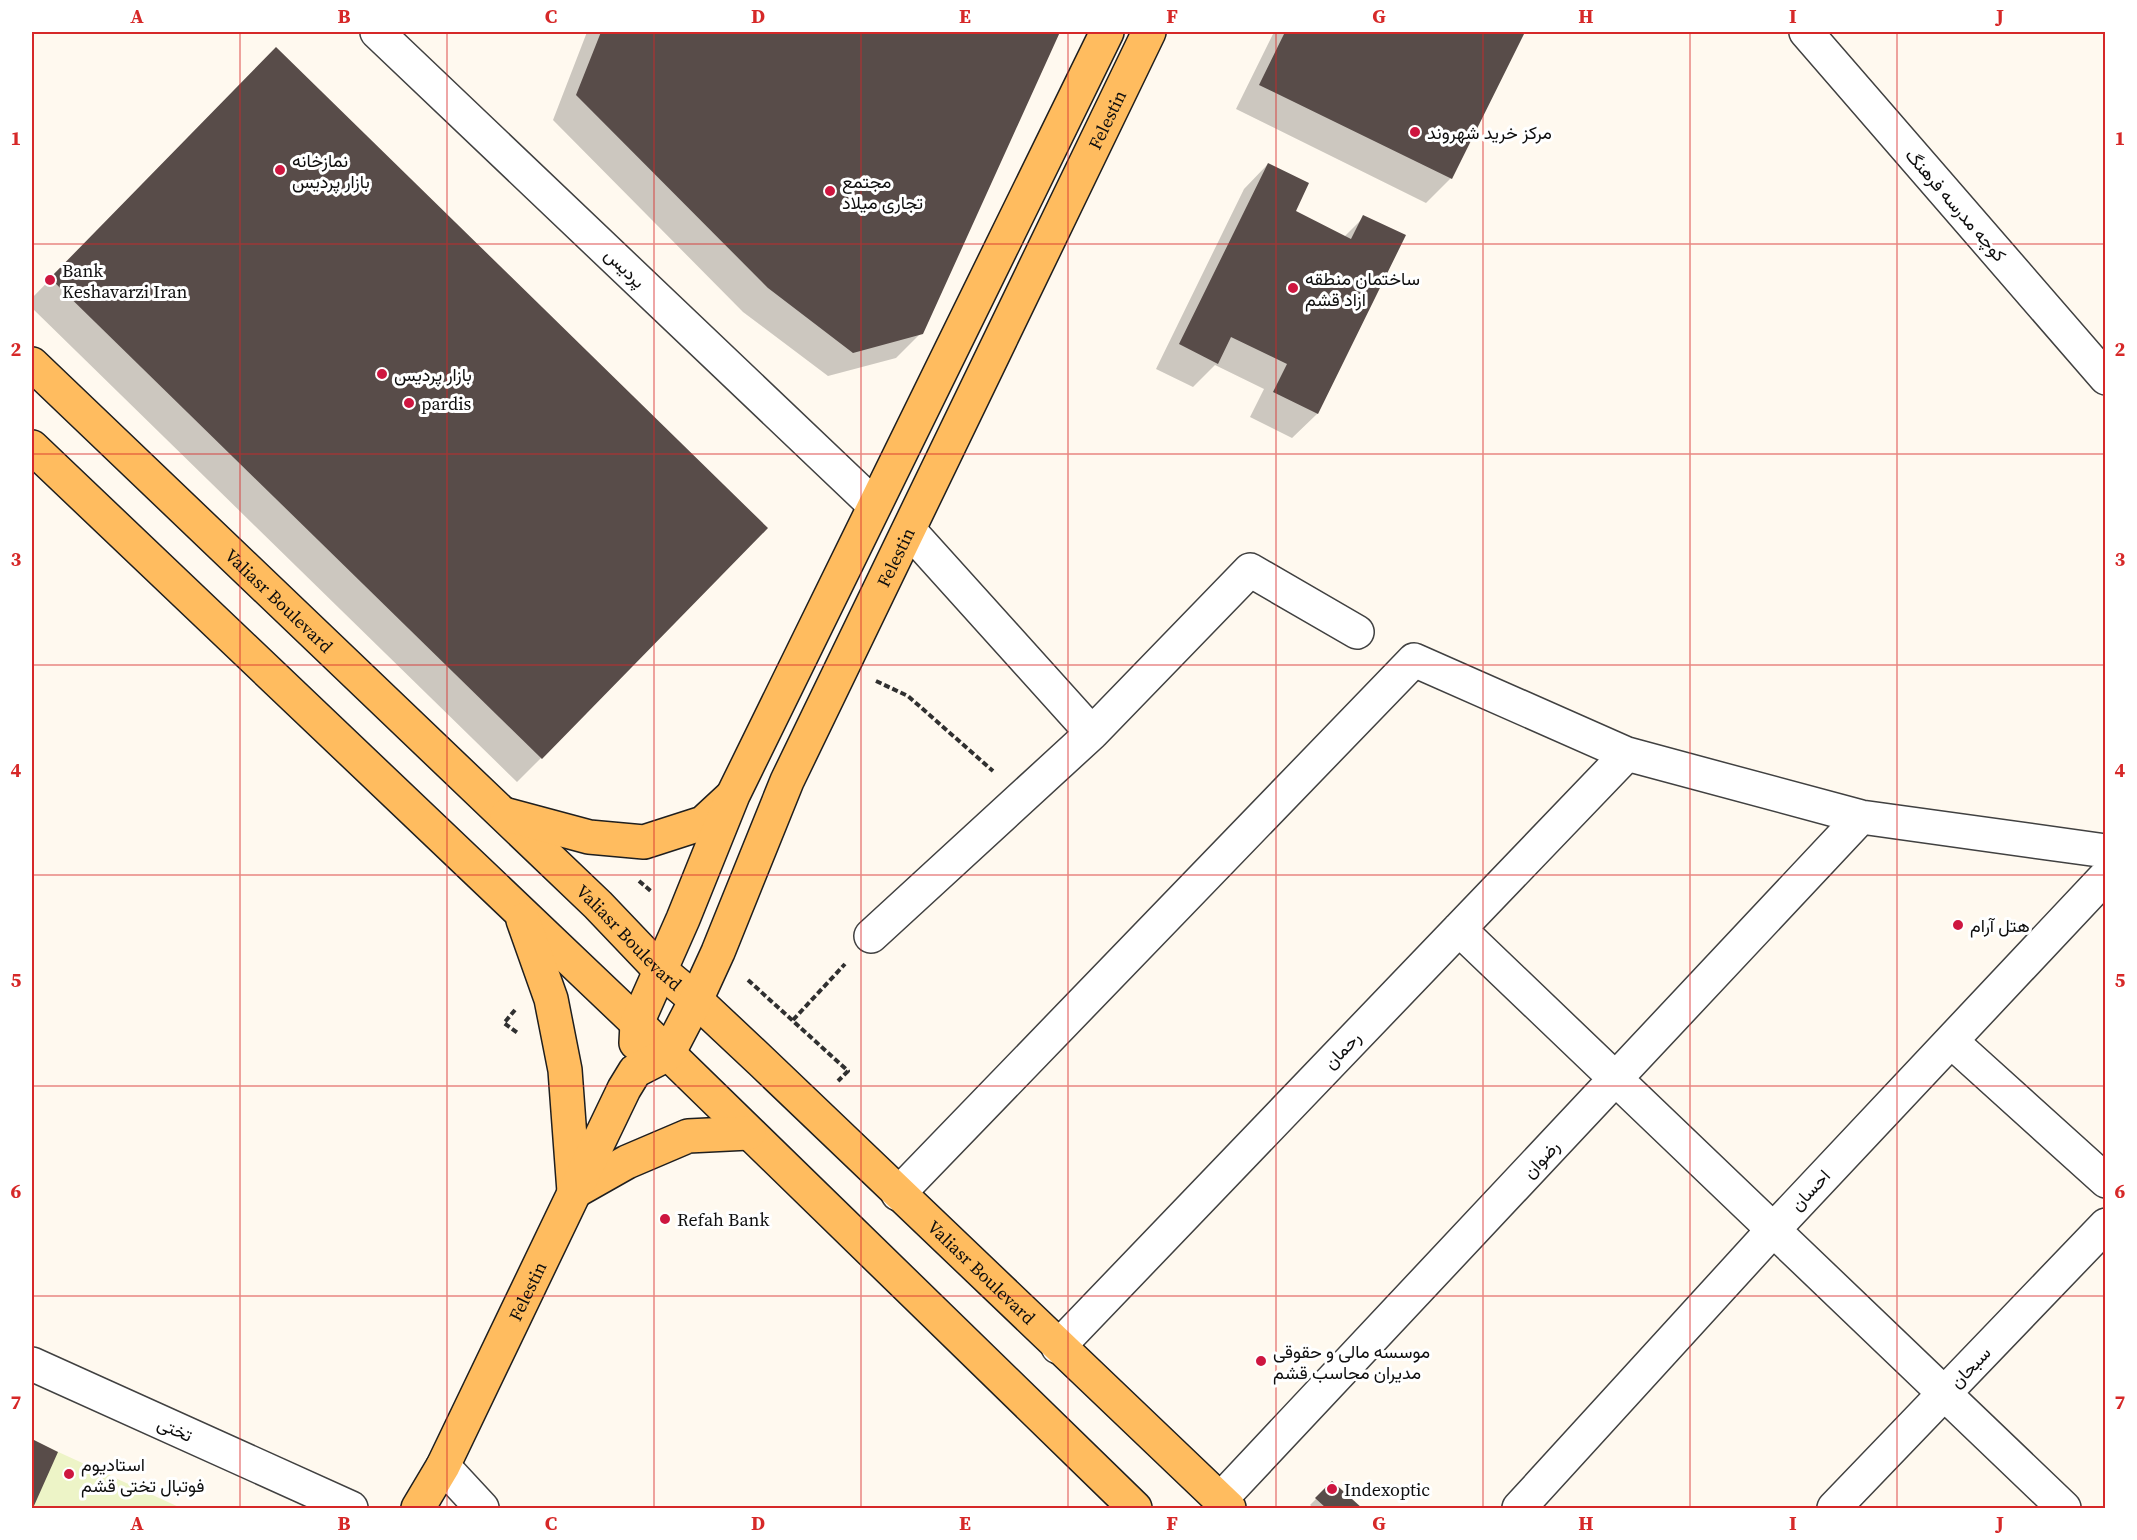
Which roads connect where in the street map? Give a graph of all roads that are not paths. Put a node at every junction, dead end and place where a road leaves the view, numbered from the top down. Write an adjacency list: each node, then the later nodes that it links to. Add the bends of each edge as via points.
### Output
1 (376, 32): 8 (street, پردیس)
2 (1107, 32): 8 (main road, Felestin)
3 (1149, 32): 9 (main road, Felestin)
4 (1806, 32): 6 (street, کوچه مدرسه فرهنگ)
5 (32, 364): 14 (main road, Valiasr Boulevard)
6 (2106, 378)
7 (32, 447): 18 (main road)
8 (874, 505): 13 (main road, Felestin)
9 (909, 530): 11 (street); 22 (main road, Felestin, via 787,781)
10 (1357, 632): 11 (street, via 1250,570)
11 (1092, 733): 20 (street)
12 (1627, 754): 15 (street); 19 (street, رحمان); 31 (street, via 1414,660)
13 (733, 795): 14 (main road, via 703,823 644,842 589,837); 21 (main road, Felestin)
14 (502, 813): 21 (main road, Valiasr Boulevard)
15 (1861, 817): 16 (street); 27 (street, رضوان)
16 (2106, 851)
17 (2106, 876): 24 (street, احسان)
18 (520, 913): 23 (main road); 30 (main road, via 551,999 565,1070)
19 (1459, 929): 27 (street); 34 (street, رحمان)
20 (871, 936)
21 (660, 970): 22 (main road, Valiasr Boulevard); 23 (main road, Felestin)
22 (696, 1000): 25 (main road, Felestin); 31 (main road, Valiasr Boulevard)
23 (637, 1023): 25 (main road); 26 (main road, Felestin)
24 (1951, 1041): 29 (street); 33 (street, احسان)
25 (668, 1054): 26 (main road); 28 (main road)
26 (635, 1071): 30 (main road, Felestin)
27 (1616, 1079): 33 (street); 38 (street, رضوان)
28 (749, 1133): 30 (main road, via 688,1136 627,1162); 39 (main road)
29 (2106, 1181)
30 (574, 1192): 37 (main road, Felestin)
31 (898, 1194): 34 (main road, Valiasr Boulevard)
32 (2106, 1225): 36 (street, سبحان)
33 (1773, 1230): 36 (street); 43 (street, احسان)
34 (1058, 1347): 38 (main road, Valiasr Boulevard)
35 (32, 1364): 40 (street, تختی)
36 (1944, 1394): 44 (street, سبحان); 45 (street)
37 (443, 1466): 41 (main road, Felestin); 42 (street)
38 (1224, 1504)
39 (1129, 1506)
40 (351, 1509)
41 (418, 1509)
42 (482, 1509)
43 (1519, 1509)
44 (1834, 1509)
45 (2064, 1509)

